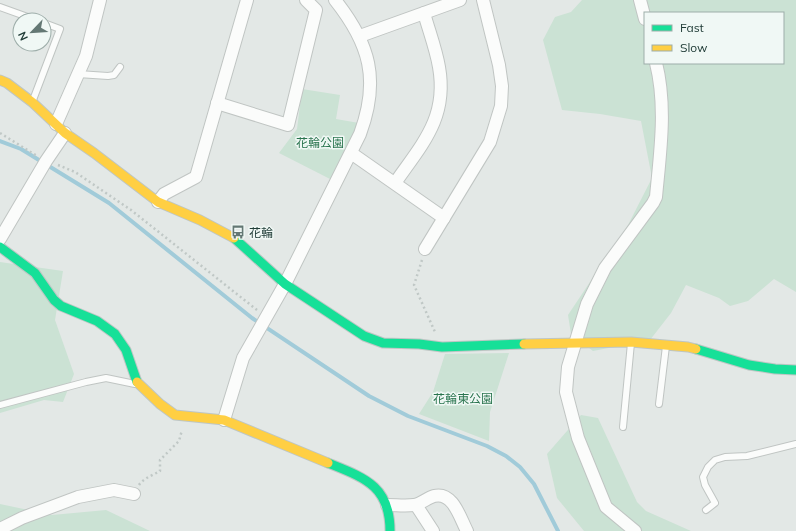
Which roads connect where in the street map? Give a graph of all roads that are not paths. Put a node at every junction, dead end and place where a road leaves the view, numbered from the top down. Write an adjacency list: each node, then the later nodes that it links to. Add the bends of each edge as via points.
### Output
1 (100, 0): 18 (street, via 86,56)
2 (247, 0): 21 (street)
3 (306, 0): 21 (street, via 316,10 288,125)
4 (335, 0): 13 (street)
5 (460, 0): 10 (street)
6 (483, 0): 27 (street, via 499,65 501,106 490,142)
7 (640, 0): 11 (street)
8 (0, 7): 9 (lane)
9 (14, 12)
10 (424, 13): 13 (street); 25 (street, via 439,65 441,100 438,114 424,143)
11 (644, 15)
12 (52, 26): 14 (lane, via 60,29)
13 (360, 36): 24 (street, via 367,57 370,99 365,122)
14 (52, 50)
15 (51, 52): 20 (lane)
16 (656, 64): 32 (street, via 662,129 656,197 605,268 587,304)
17 (120, 66): 18 (lane, via 114,75)
18 (78, 74): 22 (street)
19 (0, 80): 20 (street)
20 (32, 102): 22 (street)
21 (217, 103): 26 (street, via 196,177 164,194)
22 (56, 124): 23 (street)
23 (65, 133): 26 (street); 28 (street)
24 (351, 152): 25 (street); 31 (street)
25 (395, 183): 27 (street)
26 (158, 202): 31 (street, via 236,239)
27 (444, 218): 30 (street)
28 (0, 238)
29 (0, 247): 36 (street, via 28,267 60,306 108,327 121,340 130,359)
30 (425, 249)
31 (285, 284): 32 (street, via 364,336 383,343 442,347); 39 (street, via 243,358)
32 (576, 342): 33 (street); 50 (street, via 568,367 566,392 578,438 606,507)
33 (631, 342): 34 (street); 40 (lane)
34 (666, 345): 35 (street, via 701,350 749,365); 37 (lane)
35 (796, 370)
36 (136, 384): 38 (lane, via 106,378); 39 (street, via 174,415)
37 (659, 404)
38 (0, 405)
39 (224, 420): 43 (street, via 351,472 372,484 381,493)
40 (622, 427)
41 (796, 444): 45 (lane, via 748,456 715,460 703,477 715,503)
42 (134, 494): 46 (street, via 114,490 78,497)
43 (386, 505): 44 (street); 47 (street)
44 (416, 505): 48 (street); 49 (street, via 440,495 447,497 454,504)
45 (706, 510)
46 (0, 529)
47 (390, 531)
48 (433, 531)
49 (467, 531)
50 (635, 531)

